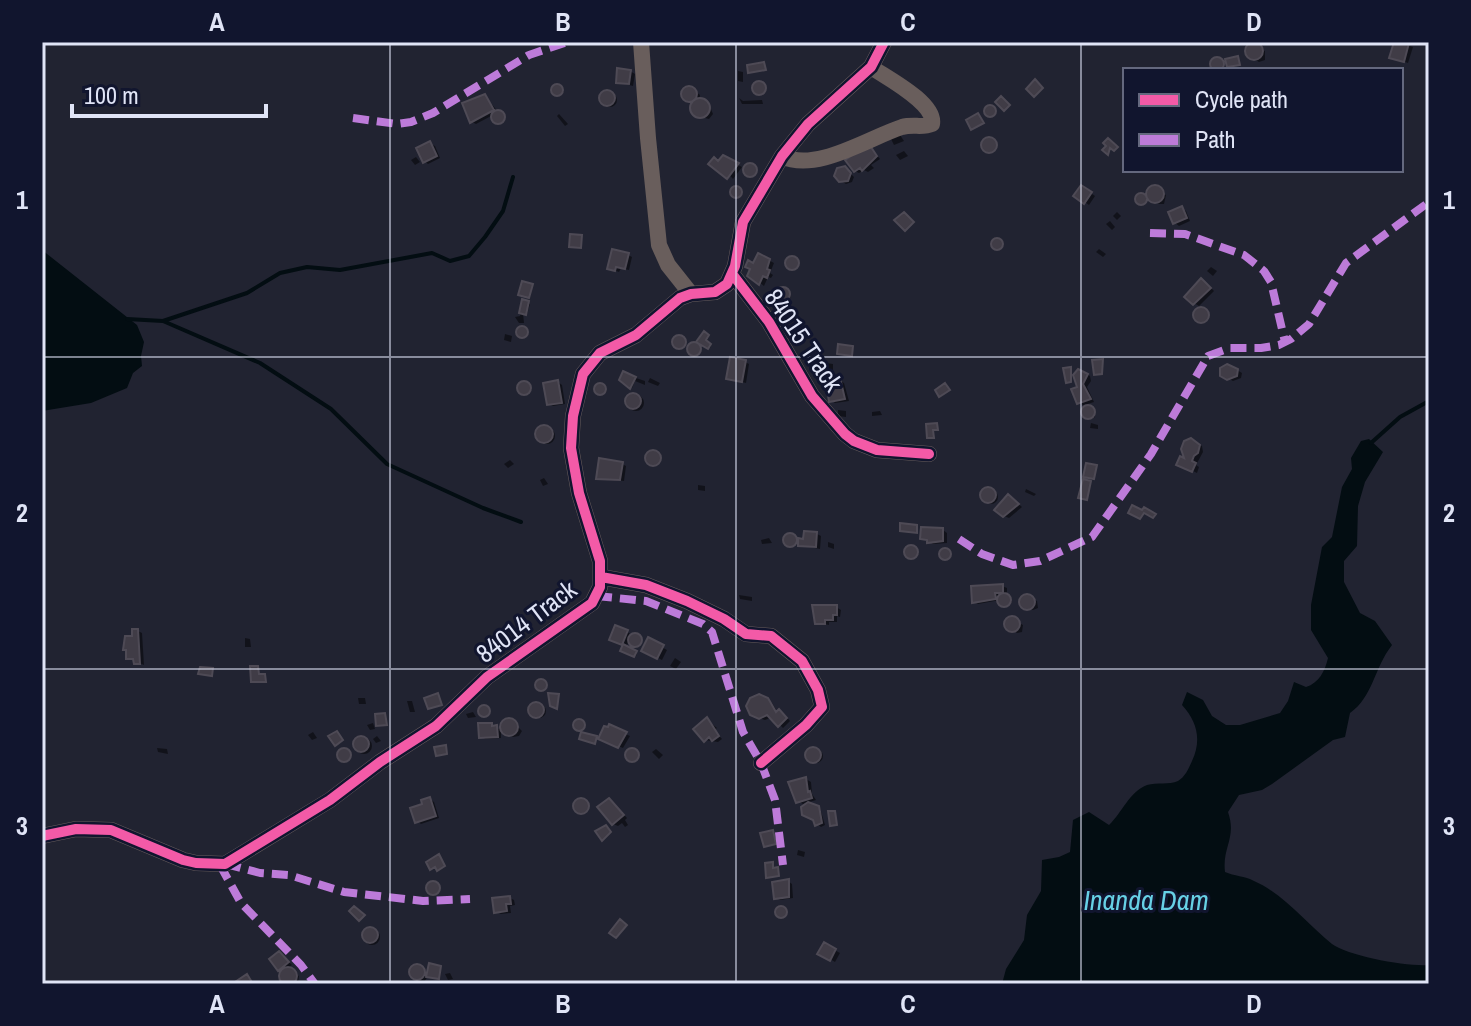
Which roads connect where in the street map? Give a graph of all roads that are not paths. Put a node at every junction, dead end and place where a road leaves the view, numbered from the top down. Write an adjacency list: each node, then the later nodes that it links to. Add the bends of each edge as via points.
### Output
1 (641, 42): 6 (street, via 659,245)
2 (884, 42): 3 (street)
3 (871, 67): 4 (street, via 808,124); 4 (street, via 923,102 934,117 932,124 906,125 821,158 792,161)
4 (782, 156): 5 (street, via 743,222)
5 (733, 275): 6 (street, 84014 Track, via 715,292); 7 (street, 84015 Track, via 769,322 812,396 845,434 877,450)
6 (691, 294): 8 (street, 84014 Track, via 636,335 600,353 578,389 571,431 573,470)
7 (929, 454)
8 (601, 577): 9 (street, via 646,585 746,634 771,636 802,661 822,707); 10 (street, 84014 Track, via 596,596 581,613 487,677 436,726 225,864 183,860 111,830 76,829)
9 (761, 763)
10 (42, 836)

